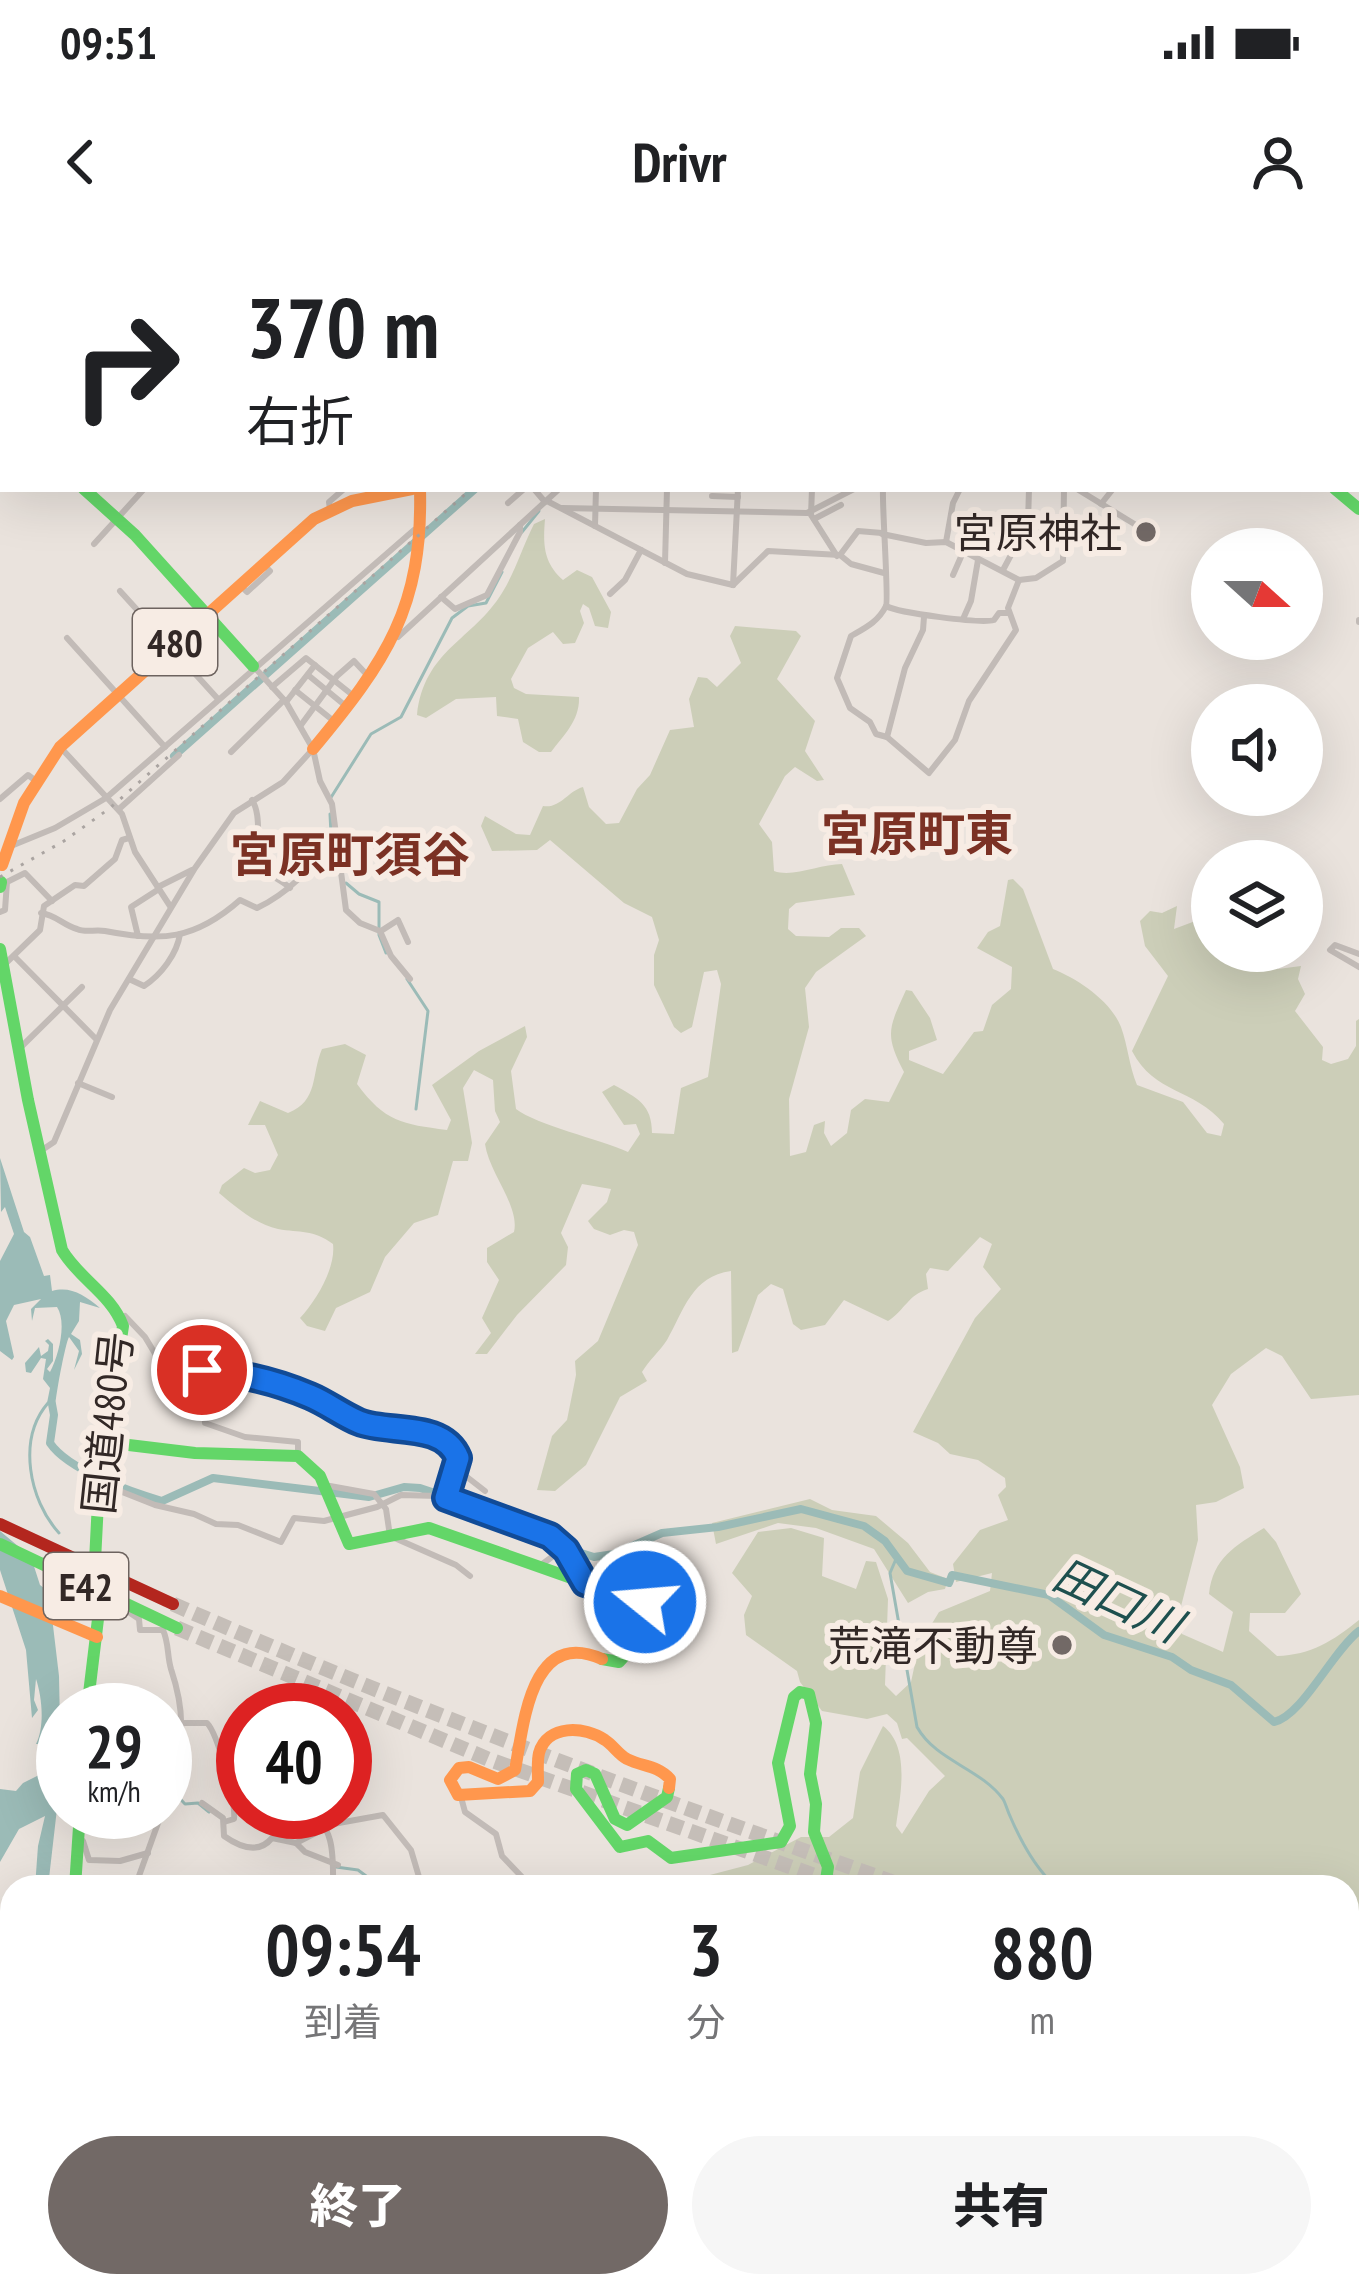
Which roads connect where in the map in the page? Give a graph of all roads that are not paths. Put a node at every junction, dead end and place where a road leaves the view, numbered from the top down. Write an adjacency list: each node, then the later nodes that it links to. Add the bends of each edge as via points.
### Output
1 (88, 492): 32 (main road)
2 (141, 492): 32 (street)
3 (341, 492): 27 (street)
4 (400, 492): 27 (main road, 480)
5 (412, 492): 38 (main road)
6 (521, 492): 22 (street)
7 (537, 492): 21 (street)
8 (556, 492): 21 (street)
9 (596, 492): 26 (street)
10 (667, 492): 28 (street)
11 (812, 492): 30 (street)
12 (849, 492): 30 (street)
13 (883, 492): 39 (street)
14 (959, 492): 31 (street)
15 (1029, 492): 33 (street)
16 (1064, 492): 34 (street)
17 (1082, 492): 23 (street)
18 (1111, 492): 23 (street)
19 (738, 493): 20 (street); 29 (street)
20 (712, 496)
21 (546, 501): 25 (street); 35 (street)
22 (508, 503)
23 (1101, 504): 36 (street)
24 (841, 505): 30 (street)
25 (562, 508): 26 (street); 37 (street)
26 (596, 508): 28 (street); 37 (street)
27 (330, 509): 59 (main road, 480)
28 (667, 510): 29 (street); 48 (street)
29 (738, 512): 30 (street); 53 (street)
30 (812, 515): 45 (street)
31 (951, 515): 33 (street); 40 (street)
32 (116, 516): 41 (street); 59 (main road)
33 (1028, 517): 34 (street); 49 (street)
34 (1063, 518): 52 (street, via 1063,561)
35 (520, 525): 42 (street); 47 (street)
36 (1136, 525)
37 (595, 526): 43 (street)
38 (417, 528): 63 (main road); 66 (street)
39 (882, 533): 40 (street); 45 (street, via 858,531); 50 (street)
40 (946, 542): 44 (street)
41 (94, 544)
42 (491, 550): 47 (street); 56 (street)
43 (641, 550): 48 (street); 55 (street)
44 (964, 550): 46 (street); 51 (street)
45 (838, 556): 50 (street); 53 (street, via 765,551)
46 (979, 559): 49 (street); 61 (street)
47 (501, 562): 56 (street, via 484,598 454,609)
48 (665, 563): 53 (street)
49 (1003, 570): 52 (street)
50 (884, 573): 57 (street)
51 (953, 575)
52 (1019, 580): 58 (street)
53 (734, 585)
54 (120, 591): 64 (street)
55 (610, 594)
56 (441, 597): 63 (street)
57 (886, 606): 60 (street); 80 (street, via 851,636 837,678 850,708)
58 (1009, 613): 61 (street, via 987,623); 80 (street, via 1016,630 931,773)
59 (206, 614): 64 (main road, 480); 66 (main road)
60 (924, 616): 61 (street); 80 (street)
61 (963, 620)
62 (67, 638): 73 (street)
63 (397, 638): 68 (main road)
64 (170, 646): 73 (main road, 480); 74 (street)
65 (315, 665): 67 (street); 69 (street); 70 (street, via 303,659)
66 (255, 668): 70 (street); 74 (street)
67 (308, 675): 71 (street); 72 (street)
68 (370, 678): 69 (street, via 355,661); 76 (main road)
69 (335, 681): 72 (street); 76 (street)
70 (272, 687): 75 (street)
71 (295, 690): 75 (street); 77 (street)
72 (328, 692): 76 (street); 77 (street)
73 (117, 693): 81 (main road, 480); 82 (street)
74 (219, 700): 82 (street)
75 (285, 701): 79 (street); 84 (street)
76 (351, 702): 78 (main road)
77 (316, 706): 78 (street); 79 (street)
78 (335, 722): 83 (main road)
79 (302, 725): 83 (street)
80 (887, 737)
81 (60, 747): 86 (main road, 480); 87 (street)
82 (165, 747): 87 (street)
83 (313, 749): 89 (street, via 284,782); 91 (street)
84 (231, 752)
85 (179, 755): 90 (street)
86 (36, 781): 88 (street, via 28,775); 93 (main road, 480)
87 (106, 798): 90 (street); 93 (street)
88 (0, 799)
89 (252, 800): 95 (street); 97 (street, via 267,873)
90 (118, 810): 92 (street)
91 (334, 833): 97 (street); 102 (street, via 346,910)
92 (129, 838): 96 (street); 98 (street, via 84,886)
93 (8, 845): 94 (main road, 480)
94 (2, 865)
95 (195, 868): 96 (street); 99 (street)
96 (158, 888): 99 (street); 104 (street, via 131,907)
97 (290, 888): 103 (street, via 256,908 240,900)
98 (52, 901): 100 (street, via 25,873 7,882); 101 (street)
99 (170, 906): 105 (street)
100 (0, 913)
101 (41, 913): 104 (street, via 79,930); 109 (street, via 40,930)
102 (380, 932): 106 (street, via 398,920); 113 (street)
103 (180, 934): 105 (street); 112 (street, via 156,978 144,986)
104 (137, 938): 105 (street)
105 (152, 940): 112 (street)
106 (408, 942)
107 (0, 949): 110 (main road, 国道480号)
108 (1359, 954): 111 (street, via 1330,950)
109 (14, 956): 110 (street); 115 (street)
110 (2, 966): 117 (main road, 国道480号)
111 (1359, 967)
112 (129, 979): 116 (street)
113 (410, 979)
114 (82, 987): 115 (street)
115 (63, 1006): 116 (street); 117 (street)
116 (97, 1039): 118 (street)
117 (18, 1050): 120 (main road, 国道480号)
118 (78, 1083): 119 (street); 120 (street, via 53,1144)
119 (112, 1097)
120 (39, 1152): 121 (main road, 国道480号, via 65,1258)
121 (120, 1315): 122 (street); 123 (main road, 国道480号)
122 (163, 1367): 124 (street, via 203,1391 205,1423 298,1442); 125 (street, via 178,1360 242,1374 365,1424 422,1432 456,1450)
123 (104, 1442): 124 (main road); 126 (main road, 国道480号)
124 (298, 1456): 128 (main road)
125 (454, 1472): 127 (street); 129 (street)
126 (100, 1478): 131 (street, via 142,1501 281,1542 292,1518); 140 (main road, 国道480号)
127 (485, 1490)
128 (329, 1491): 130 (street); 131 (main road)
129 (446, 1498): 130 (street); 135 (street, via 539,1526)
130 (379, 1500): 131 (street); 133 (street)
131 (338, 1517): 133 (main road, via 351,1545)
132 (0, 1524): 141 (main road, E42)
133 (390, 1536): 136 (main road, via 429,1528); 137 (street)
134 (0, 1544): 142 (main road, E42)
135 (564, 1548): 136 (street); 138 (street)
136 (541, 1565): 138 (main road)
137 (470, 1576)
138 (585, 1583): 148 (main road, via 647,1603 654,1623 615,1663 582,1651 554,1657 526,1711 515,1770 498,1779 459,1768 449,1783)
139 (0, 1596): 143 (main road)
140 (97, 1598): 143 (main road, 国道480号); 145 (street, via 135,1616 140,1630 163,1630)
141 (169, 1603)
142 (175, 1627)
143 (90, 1635): 144 (main road, 国道480号)
144 (88, 1683)
145 (175, 1683)
146 (192, 1724): 147 (street, via 207,1723)
147 (216, 1746)
148 (461, 1797): 170 (street); 171 (main road, via 533,1790 544,1742 578,1729 670,1779 667,1797 627,1825 615,1819 595,1774 577,1774 576,1790 620,1846 649,1841 674,1858 781,1842 792,1826 778,1760 794,1697 807,1692 816,1724 814,1832)
149 (202, 1803): 150 (street)
150 (216, 1813)
151 (372, 1816): 169 (street, via 383,1814 411,1850)
152 (79, 1839): 165 (main road)
153 (81, 1839): 162 (street)
154 (85, 1839): 162 (street)
155 (153, 1839): 163 (street)
156 (230, 1839): 157 (street, via 252,1849)
157 (271, 1839)
158 (277, 1839): 161 (street)
159 (303, 1839): 161 (street)
160 (329, 1839): 164 (street)
161 (296, 1843): 164 (street)
162 (85, 1848): 163 (street, via 88,1860); 166 (street)
163 (148, 1853): 167 (street)
164 (336, 1863): 168 (street)
165 (79, 1875)
166 (81, 1875)
167 (140, 1875)
168 (334, 1875)
169 (418, 1875)
170 (520, 1875)
171 (828, 1875)

